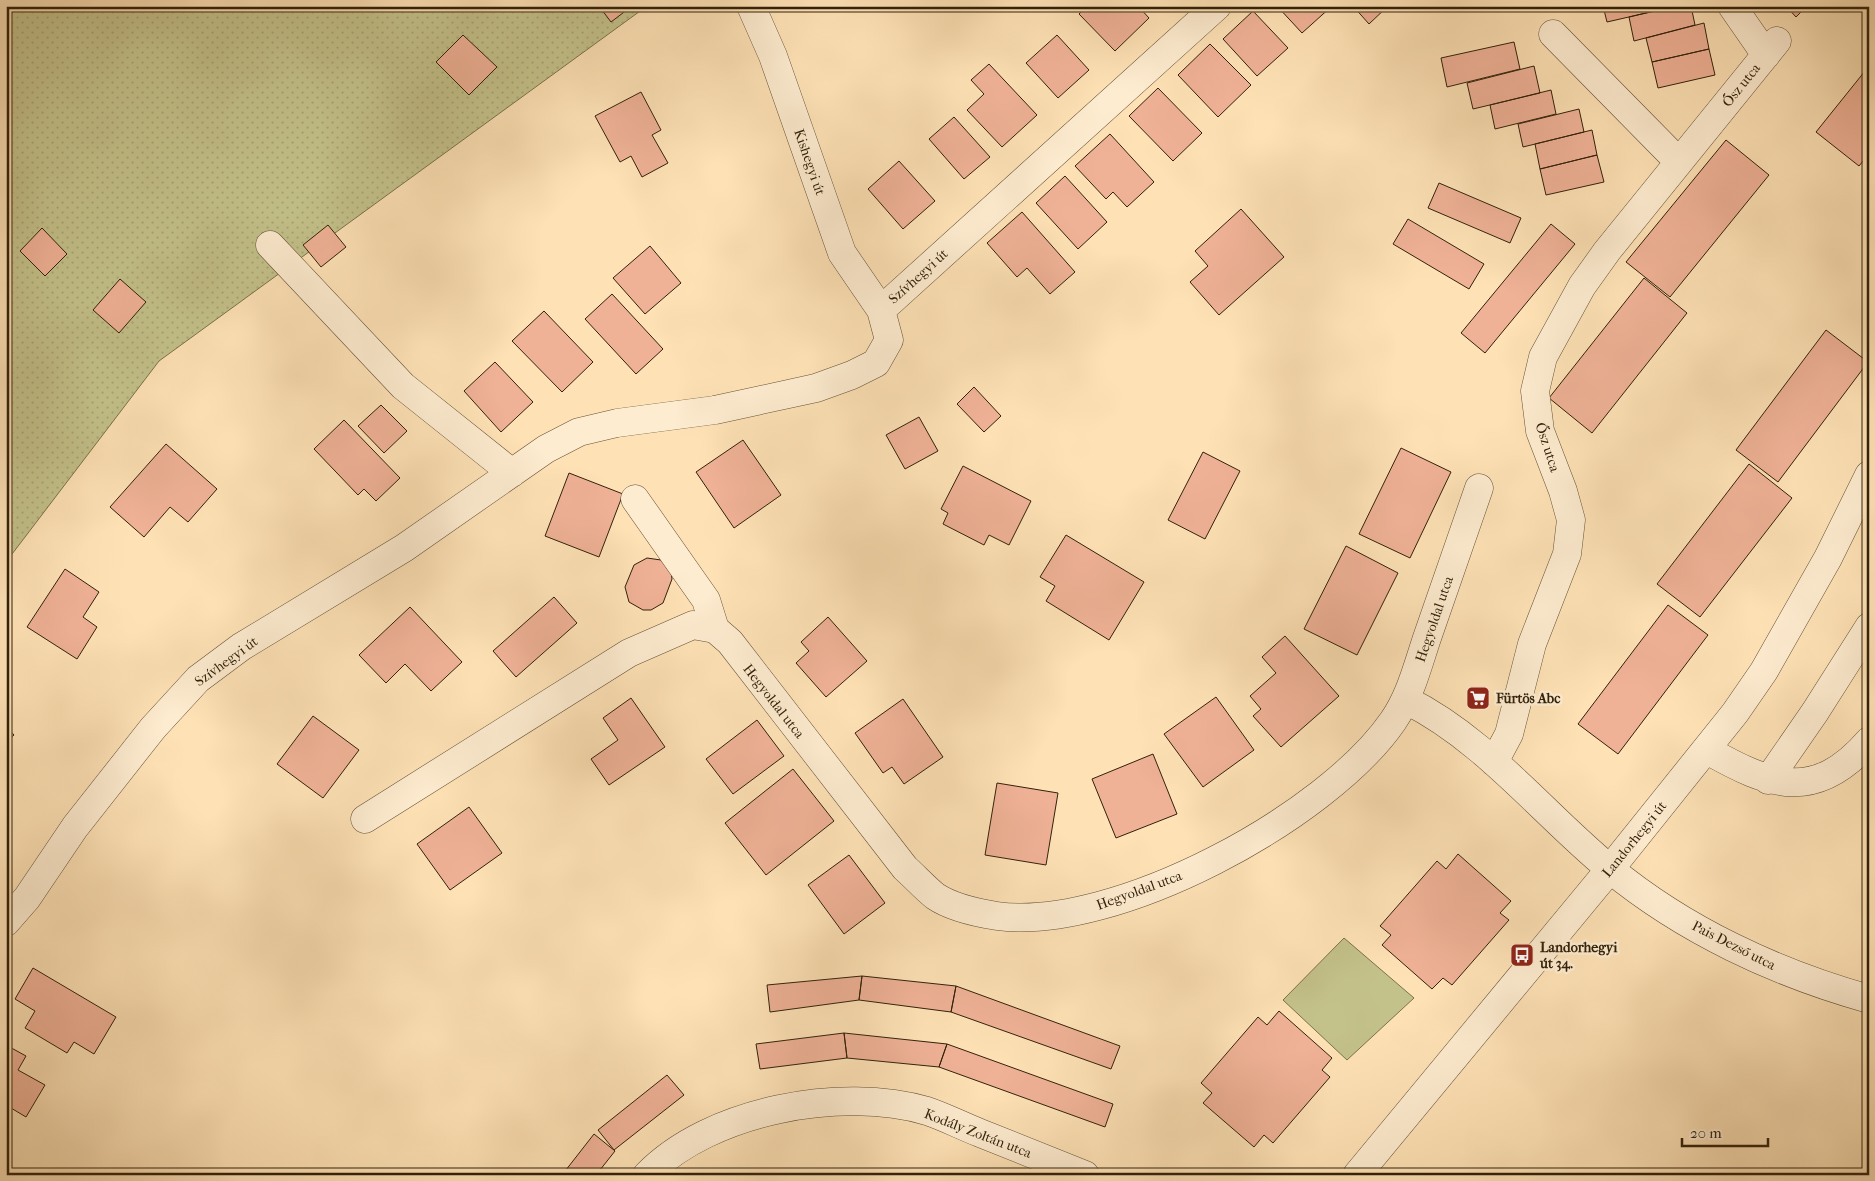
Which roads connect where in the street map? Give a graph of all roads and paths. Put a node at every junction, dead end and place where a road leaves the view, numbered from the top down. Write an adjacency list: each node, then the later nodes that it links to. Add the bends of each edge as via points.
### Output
1 (752, 6): 7 (street, Kishegyi út, via 773,56 842,253)
2 (1216, 6): 7 (street, Szívhegyi út)
3 (1732, 6): 5 (street, Ősz utca, via 1771,48)
4 (1553, 34): 5 (street)
5 (1679, 162): 17 (street, Ősz utca, via 1582,286 1543,357 1535,390 1540,431 1571,521 1567,554 1532,644 1509,734)
6 (270, 244): 8 (street, via 403,386)
7 (881, 310): 8 (street, Szívhegyi út, via 889,340 876,363 852,375 774,399 617,423 579,432 546,449)
8 (512, 473): 21 (street, Szívhegyi út, via 404,548 241,647 198,679 153,728 75,826 27,898)
9 (1869, 475): 16 (street, Landorhegyi út, via 1828,558 1764,671)
10 (1479, 488): 14 (street, Hegyoldal utca)
11 (636, 499): 13 (street, Hegyoldal utca, via 706,600)
12 (1869, 627): 18 (street)
13 (715, 629): 14 (street, Hegyoldal utca, via 730,642 905,868 937,897 998,916 1038,916 1081,910 1119,900 1197,869 1242,845 1333,786 1372,749); 19 (street, via 693,625 629,653)
14 (1406, 700): 17 (street, via 1441,720)
15 (1869, 741): 18 (street, via 1852,760 1826,777 1796,782)
16 (1707, 750): 18 (street); 20 (street, Landorhegyi út)
17 (1494, 762): 20 (street)
18 (1768, 780)
19 (364, 820)
20 (1610, 869): 22 (street, Pais Dezső utca, via 1662,907 1713,937 1814,983); 25 (street, Landorhegyi út)
21 (6, 922)
22 (1869, 999)
23 (647, 1175): 24 (street, Kodály Zoltán utca, via 660,1162 706,1135 747,1117 810,1103 865,1100 926,1111)
24 (1085, 1175)
25 (1357, 1175)

